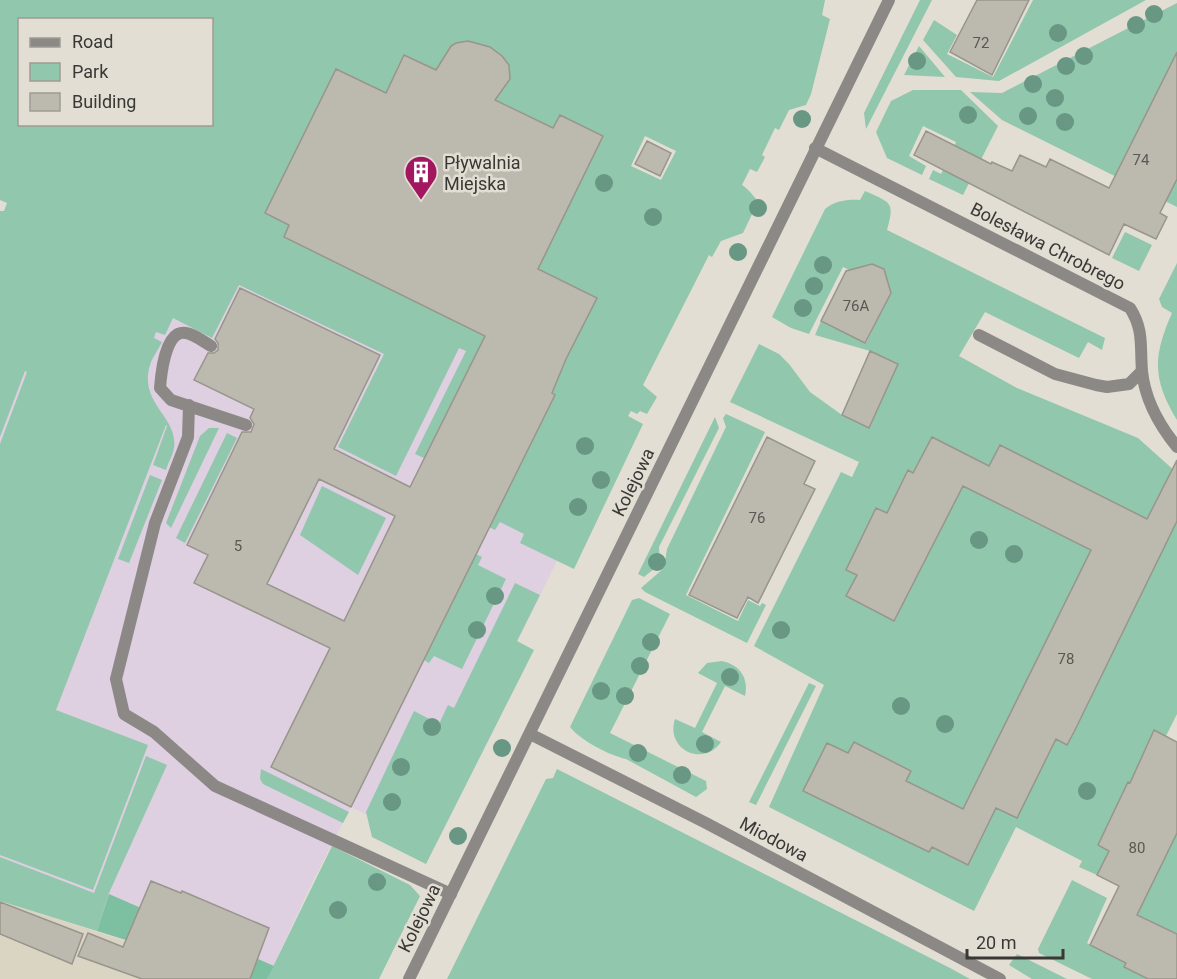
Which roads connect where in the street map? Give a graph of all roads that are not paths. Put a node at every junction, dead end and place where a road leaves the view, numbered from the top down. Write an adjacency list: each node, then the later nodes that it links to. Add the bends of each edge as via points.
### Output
1 (889, 0): 2 (street, Kolejowa)
2 (815, 148): 5 (street, Bolesława Chrobrego, via 1130,308 1142,340); 9 (street, Kolejowa)
3 (979, 335): 5 (street, via 1055,374 1096,385 1129,384)
4 (212, 346): 6 (street, via 185,332 179,333 161,366 160,388 171,400)
5 (1143, 371): 8 (street, Bolesława Chrobrego, via 1148,401)
6 (189, 405): 7 (street); 10 (street, via 188,437 155,523 116,679 124,714 154,732 215,786)
7 (246, 425)
8 (1177, 447)
9 (530, 734): 10 (street, Kolejowa); 12 (street, Miodowa)
10 (451, 894): 11 (street, Kolejowa)
11 (409, 979)
12 (1000, 979)

